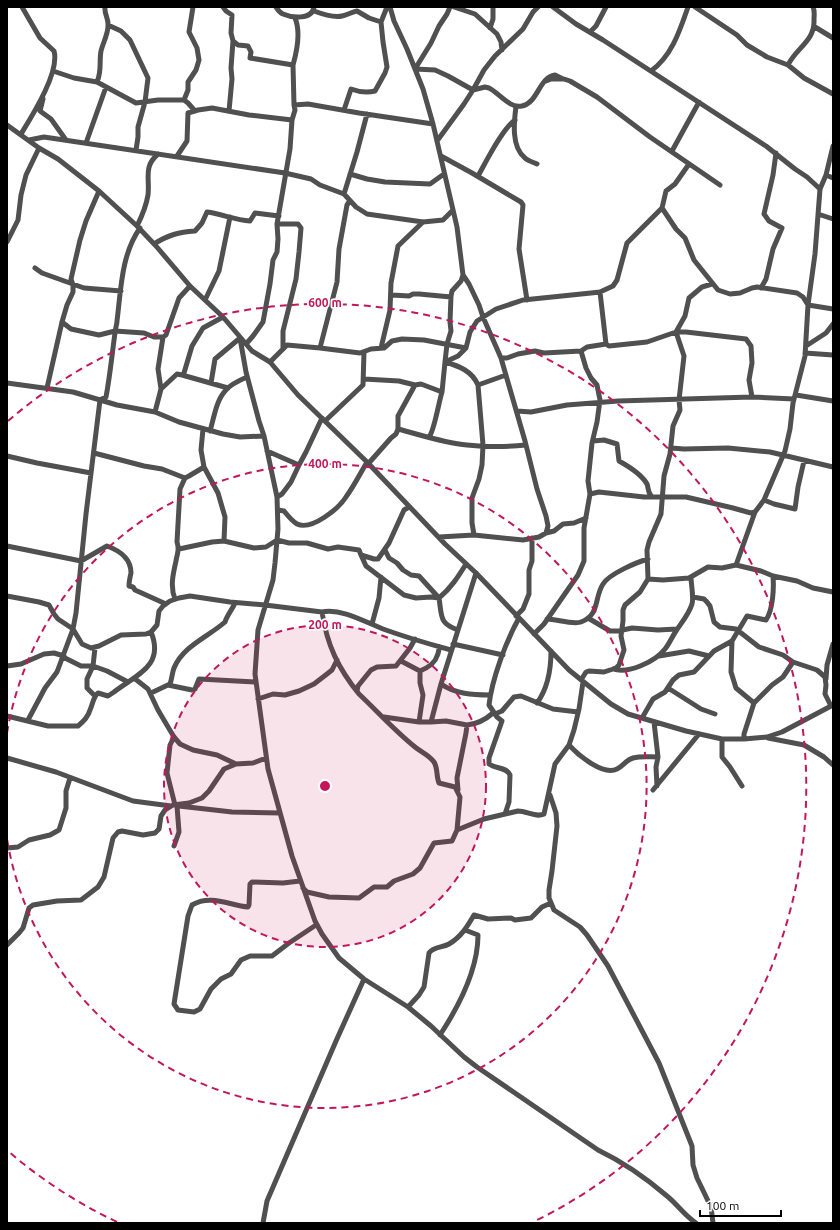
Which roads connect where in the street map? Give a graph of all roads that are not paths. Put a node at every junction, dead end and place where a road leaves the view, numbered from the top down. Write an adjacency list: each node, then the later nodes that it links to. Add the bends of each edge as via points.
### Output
1 (22, 7): 31 (street, via 40,38 54,51)
2 (105, 7): 20 (street)
3 (193, 7): 37 (street, via 189,32 197,48 199,60 188,82)
4 (223, 7): 25 (street, via 232,15)
5 (276, 7): 18 (street, via 281,14)
6 (386, 7): 19 (street)
7 (390, 7): 29 (street)
8 (450, 7): 29 (street)
9 (454, 7): 22 (street, via 475,14)
10 (493, 7): 22 (street)
11 (538, 7): 26 (street, via 523,29)
12 (553, 7): 23 (street)
13 (606, 7): 23 (street)
14 (688, 7): 30 (street, via 677,38 658,66)
15 (695, 7): 28 (street, via 736,35 747,46)
16 (813, 7): 21 (street)
17 (314, 9): 18 (street, via 310,14); 19 (street, via 324,15 342,16 357,11)
18 (295, 18): 27 (street, via 297,37)
19 (381, 22): 42 (street, via 387,67 385,73 375,91 351,89)
20 (108, 26): 32 (street); 38 (street, via 121,31 136,51 148,78)
21 (815, 27): 24 (street); 28 (street)
22 (490, 28): 26 (street, via 499,38)
23 (590, 32): 30 (street)
24 (833, 38)
25 (233, 42): 27 (street, via 248,46 250,58); 44 (street)
26 (502, 50): 34 (street, via 484,70)
27 (293, 65): 40 (street)
28 (788, 65): 36 (street, via 804,78)
29 (415, 69): 34 (street, via 435,70); 48 (street)
30 (652, 70): 39 (street)
31 (53, 71): 32 (street); 35 (street)
32 (97, 82): 33 (street)
33 (106, 87): 38 (street, via 136,102); 54 (street)
34 (473, 90): 41 (street, via 490,88); 53 (street)
35 (44, 94): 50 (street); 52 (street, via 40,111 51,119)
36 (833, 94)
37 (184, 100): 38 (street); 43 (street)
38 (145, 102): 57 (street, via 138,127)
39 (699, 102): 58 (street); 59 (street)
40 (294, 106): 42 (street, via 308,104); 46 (street)
41 (516, 106): 47 (street); 58 (street, via 527,104 548,77 555,75 597,97)
42 (344, 110): 45 (street)
43 (195, 111): 44 (street, via 212,108); 61 (street, via 188,113 187,141)
44 (229, 111): 46 (street)
45 (367, 114): 48 (street); 66 (street)
46 (292, 120): 65 (street)
47 (515, 120): 63 (street, via 514,137 518,148 524,158); 69 (street, via 503,134)
48 (433, 124): 53 (street)
49 (7, 125): 50 (street)
50 (21, 134): 51 (street)
51 (29, 140): 52 (street, via 44,137); 56 (street)
52 (66, 140): 54 (street)
53 (437, 141): 62 (street)
54 (86, 143): 57 (street)
55 (833, 146): 68 (street)
56 (39, 148): 73 (street); 85 (street, via 26,176 18,220)
57 (136, 150): 60 (street)
58 (672, 151): 64 (street)
59 (776, 153): 72 (street); 92 (street, via 764,214 769,221 782,228)
60 (158, 154): 61 (street); 84 (street, via 149,164 148,197)
61 (177, 156): 65 (street)
62 (441, 156): 67 (street); 69 (street)
63 (537, 164)
64 (689, 164): 71 (street); 76 (street, via 675,184 666,191)
65 (285, 173): 74 (street, via 311,179); 79 (street)
66 (350, 174): 67 (street, via 367,180 430,184); 74 (street)
67 (444, 174): 77 (street)
68 (826, 175): 70 (street); 72 (street)
69 (478, 176): 98 (street, via 523,204 519,249)
70 (833, 178)
71 (720, 184)
72 (820, 189): 78 (street)
73 (99, 191): 84 (street); 90 (street, via 80,240 71,279)
74 (344, 194): 75 (street)
75 (349, 202): 82 (street, via 367,214); 113 (street, via 339,249 337,282)
76 (662, 208): 89 (street, via 685,238 694,260); 94 (street, via 627,242 615,284)
77 (453, 210): 82 (street, via 443,220); 88 (street)
78 (818, 214): 81 (street); 99 (street)
79 (279, 216): 80 (street, via 255,213 250,221); 83 (street)
80 (230, 217): 86 (street, via 207,212 202,224 194,231 179,232); 97 (street, via 219,271)
81 (833, 219)
82 (423, 222): 95 (street, via 398,246 391,283)
83 (277, 224): 109 (street, via 277,252 273,260 263,322); 116 (street, via 298,224 301,228 296,279 283,331)
84 (138, 227): 86 (street); 93 (street, via 125,264)
85 (7, 242)
86 (154, 244): 91 (street)
87 (35, 268): 90 (street)
88 (463, 275): 96 (street); 102 (street)
89 (712, 284): 92 (street, via 718,290 730,294); 106 (street, via 702,287 688,298 685,316)
90 (73, 285): 93 (street); 103 (street)
91 (190, 286): 97 (street); 107 (street, via 179,298)
92 (761, 288): 99 (street, via 797,293)
93 (121, 291): 105 (street)
94 (600, 292): 98 (street); 111 (street)
95 (392, 295): 96 (street); 114 (street)
96 (451, 297): 110 (street, via 451,331)
97 (205, 300): 101 (street)
98 (527, 300): 102 (street, via 516,301)
99 (808, 305): 100 (street); 112 (street)
100 (833, 308)
101 (223, 317): 108 (street); 124 (street, via 203,328 192,346)
102 (483, 317): 115 (street, via 473,326); 121 (street)
103 (62, 322): 105 (street, via 71,329 99,335); 132 (street)
104 (833, 324): 112 (street, via 826,333)
105 (115, 331): 107 (street); 138 (street, via 106,397)
106 (676, 332): 111 (street, via 647,342 609,346); 136 (street, via 746,339 752,346 749,380); 139 (street, via 684,356)
107 (164, 337): 134 (street, via 158,369)
108 (240, 338): 109 (street); 126 (street); 129 (street, via 215,359)
109 (246, 344): 122 (street)
110 (447, 344): 114 (street, via 402,339 392,341); 115 (street); 123 (street)
111 (606, 344): 117 (street, via 587,347)
112 (806, 346): 119 (street)
113 (320, 348): 116 (street, via 286,345); 118 (street)
114 (381, 348): 118 (street)
115 (466, 348): 123 (street, via 458,356)
116 (283, 349): 122 (street)
117 (581, 351): 121 (street, via 535,351); 141 (street, via 586,368 597,385)
118 (364, 352): 127 (street)
119 (805, 353): 120 (street); 137 (street)
120 (833, 355)
121 (501, 358): 125 (street)
122 (270, 362): 144 (street)
123 (445, 362): 131 (street, via 469,372); 135 (street)
124 (182, 375): 129 (street); 134 (street, via 177,374)
125 (506, 375): 131 (street); 142 (street)
126 (247, 377): 133 (street); 148 (street)
127 (364, 379): 130 (street, via 399,381); 144 (street, via 363,385)
128 (7, 383): 132 (street)
129 (211, 383): 133 (street)
130 (415, 385): 135 (street, via 421,384); 146 (street, via 398,416)
131 (478, 385): 151 (street)
132 (47, 388): 138 (street)
133 (228, 388): 147 (street, via 218,402)
134 (161, 389): 143 (street)
135 (442, 392): 149 (street)
136 (752, 397): 137 (street); 139 (street)
137 (795, 397): 140 (street); 156 (street)
138 (100, 400): 143 (street); 155 (street)
139 (679, 400): 141 (street); 153 (street, via 680,410 673,426)
140 (833, 401)
141 (599, 403): 142 (street, via 567,404 531,412); 150 (street)
142 (517, 411): 152 (street)
143 (155, 412): 145 (street)
144 (324, 420): 159 (street); 160 (street)
145 (203, 429): 147 (street); 161 (street, via 201,450)
146 (398, 429): 149 (street); 159 (street)
147 (210, 431): 148 (street, via 240,437)
148 (264, 436): 154 (street)
149 (429, 437): 151 (street, via 468,445)
150 (593, 441): 165 (street, via 588,481); 166 (street, via 604,440 616,444 619,461 637,473 647,484)
151 (483, 445): 152 (street); 175 (street, via 482,465 472,498)
152 (526, 445): 174 (street, via 546,516)
153 (671, 448): 156 (street, via 728,448); 167 (street, via 664,476)
154 (267, 451): 160 (street); 168 (street)
155 (94, 454): 163 (street); 164 (street, via 162,469)
156 (783, 455): 158 (street); 169 (street)
157 (7, 456): 163 (street)
158 (804, 461): 162 (street); 169 (street, via 795,509)
159 (368, 463): 170 (street); 171 (street, via 340,506 314,524 298,525 284,511)
160 (298, 465): 168 (street, via 287,488)
161 (204, 467): 164 (street); 179 (street, via 218,493 223,510)
162 (833, 467)
163 (91, 473): 185 (street)
164 (185, 478): 181 (street, via 180,489 177,542)
165 (590, 494): 166 (street, via 599,492); 173 (street)
166 (651, 496): 167 (street)
167 (663, 496): 172 (street, via 686,497 748,513); 184 (street, via 661,514 648,546)
168 (277, 497): 171 (street)
169 (764, 500): 172 (street)
170 (409, 507): 176 (street); 182 (street, via 404,510)
171 (278, 510): 178 (street)
172 (755, 512): 187 (street)
173 (586, 518): 174 (street, via 563,524); 204 (street, via 584,561 578,575)
174 (546, 533): 177 (street)
175 (474, 535): 176 (street); 177 (street, via 523,540)
176 (439, 538): 186 (street)
177 (532, 538): 202 (street, via 529,594)
178 (277, 540): 179 (street, via 266,547 254,548); 183 (street, via 307,543 328,549 352,548 359,550); 200 (street, via 274,575)
179 (224, 541): 181 (street)
180 (7, 546): 185 (street)
181 (179, 549): 197 (street, via 172,587)
182 (385, 550): 183 (street, via 378,559); 196 (street, via 389,558 407,573 419,576)
183 (361, 555): 190 (street, via 366,566)
184 (648, 559): 192 (street); 203 (street, via 638,561 608,577 602,584 593,615)
185 (81, 562): 199 (street, via 107,546 113,547 124,556 130,566 128,586); 206 (street)
186 (466, 564): 188 (street); 196 (street, via 449,590)
187 (736, 565): 189 (street); 191 (street, via 708,567)
188 (476, 573): 202 (street); 208 (street)
189 (773, 576): 193 (street); 211 (street, via 770,615 766,620 747,616)
190 (382, 577): 196 (street, via 404,595); 205 (street)
191 (691, 577): 192 (street); 195 (street)
192 (648, 579): 209 (street, via 640,592 625,605)
193 (833, 592)
194 (7, 596): 206 (street, via 49,605 58,619)
195 (692, 597): 207 (street, via 692,604 683,623); 211 (street, via 707,602 714,622 720,627 736,629)
196 (439, 598): 208 (street, via 442,620 449,628)
197 (175, 599): 198 (street, via 190,596); 199 (street)
198 (235, 602): 200 (street); 238 (street, via 225,622 192,646 177,662)
199 (166, 604): 210 (street, via 161,609 157,625)
200 (265, 605): 201 (street); 236 (street, via 257,640)
201 (322, 612): 205 (street, via 337,612); 225 (street, via 327,638)
202 (518, 617): 212 (street); 221 (street)
203 (588, 618): 204 (street, via 580,623); 209 (street, via 610,631)
204 (547, 619): 212 (street)
205 (372, 624): 213 (street)
206 (73, 629): 218 (street, via 82,644); 224 (street)
207 (677, 629): 209 (street); 222 (street, via 665,650)
208 (458, 630): 215 (street)
209 (622, 630): 230 (street, via 624,650 621,662)
210 (151, 632): 218 (street, via 121,635); 232 (street, via 155,644 152,661 147,669)
211 (738, 632): 214 (street); 227 (street, via 759,647 783,655)
212 (534, 634): 220 (street)
213 (414, 639): 217 (street); 226 (street)
214 (732, 641): 223 (street); 246 (street, via 731,672 736,688)
215 (454, 644): 219 (street); 221 (street)
216 (833, 644): 233 (street)
217 (440, 647): 219 (street); 231 (street, via 437,657 429,667)
218 (95, 648): 229 (street)
219 (452, 650): 237 (street)
220 (551, 651): 234 (street); 245 (street, via 552,662 547,685)
221 (503, 655): 242 (street)
222 (658, 656): 223 (street, via 689,652); 230 (street, via 634,668 618,671)
223 (709, 656): 239 (street, via 694,672 679,675)
224 (63, 657): 228 (street, via 54,653 44,654 21,664); 229 (street, via 81,666); 254 (street, via 57,672)
225 (337, 660): 240 (street); 244 (street, via 332,670 300,691 285,695 273,694)
226 (401, 661): 231 (street); 240 (street, via 396,666 377,667 371,670)
227 (794, 662): 233 (street, via 817,670); 246 (street, via 783,677)
228 (7, 666)
229 (93, 666): 235 (street); 243 (street, via 87,679 87,688)
230 (613, 669): 234 (street, via 586,672)
231 (420, 671): 255 (street, via 423,695)
232 (134, 678): 235 (street); 241 (street)
233 (826, 680): 247 (street, via 825,694)
234 (582, 681): 248 (street); 253 (street, via 620,710)
235 (128, 682): 243 (street, via 108,696 98,693)
236 (255, 682): 238 (street, via 199,679 192,690); 244 (street)
237 (441, 684): 242 (street, via 454,691); 256 (street)
238 (168, 685): 241 (street)
239 (668, 688): 250 (street, via 701,709); 253 (street, via 653,699)
240 (357, 691): 252 (street)
241 (151, 693): 260 (street)
242 (490, 695): 249 (street, via 489,705)
243 (95, 696): 254 (street, via 91,710 78,726 48,726)
244 (258, 699): 267 (street)
245 (536, 703): 248 (street, via 553,709); 249 (street, via 521,696 514,697 502,711)
246 (754, 703): 263 (street)
247 (832, 706): 261 (street)
248 (578, 712): 264 (street)
249 (494, 713): 258 (street, via 485,720); 276 (street, via 502,721 489,762 491,766 505,769 510,773 509,802)
250 (715, 714)
251 (7, 716): 254 (street)
252 (383, 717): 255 (street); 272 (street, via 435,763 439,783 455,788)
253 (642, 718): 257 (street)
254 (28, 720)
255 (419, 722): 256 (street)
256 (431, 722): 258 (street, via 446,721)
257 (654, 722): 259 (street); 265 (street)
258 (467, 725): 272 (street, via 457,778)
259 (699, 734): 262 (street); 265 (street, via 655,788)
260 (174, 737): 268 (street, via 185,747 217,755); 274 (street, via 170,745 167,773)
261 (767, 737): 263 (street); 269 (street, via 804,745)
262 (722, 739): 263 (street); 271 (street, via 722,758)
263 (744, 739)
264 (569, 745): 265 (street, via 593,765 610,771 630,759); 273 (street, via 556,764)
265 (658, 757)
266 (7, 758): 270 (street)
267 (266, 758): 268 (street, via 253,764); 275 (street)
268 (236, 764): 274 (street, via 224,769 202,798)
269 (833, 765)
270 (70, 778): 274 (street, via 133,801); 281 (street, via 66,792 66,808 59,830 29,840 18,847)
271 (742, 786)
272 (458, 794): 279 (street, via 461,804)
273 (550, 795): 277 (street); 278 (street)
274 (174, 806): 275 (street, via 232,812); 280 (street, via 179,832); 287 (street, via 163,812 159,829 155,833 143,835 118,832 113,838 104,877 98,887 81,900 57,901 28,908 23,928)
275 (280, 813): 282 (street)
276 (505, 814): 277 (street, via 523,811 538,816); 279 (street)
277 (544, 814): 278 (street)
278 (556, 819): 284 (street, via 549,890)
279 (457, 830): 283 (street, via 452,841 434,843 420,868 413,874 394,881 387,887 374,887 359,898 329,897 307,892)
280 (174, 846)
281 (7, 848)
282 (300, 881): 283 (street); 285 (street, via 252,882 248,908 214,900 192,905 174,1004 178,1010 197,1011 211,989 229,976 241,960 250,956 272,956)
283 (302, 888): 285 (street)
284 (551, 903): 286 (street, via 542,907 531,918 488,919 474,915); 293 (street, via 554,910 580,927 587,935 608,966 656,1056 692,1146 696,1178 710,1207)
285 (316, 925): 288 (street, via 339,958)
286 (465, 930): 289 (street, via 456,940 434,948 429,953 424,987); 290 (street, via 478,935 473,969 458,1004)
287 (7, 945)
288 (364, 979): 289 (street); 291 (street, via 267,1200)
289 (408, 1007): 290 (street)
290 (440, 1035): 292 (street, via 464,1057 503,1085 598,1150 635,1171)
291 (263, 1223)
292 (696, 1223)
293 (713, 1223)

